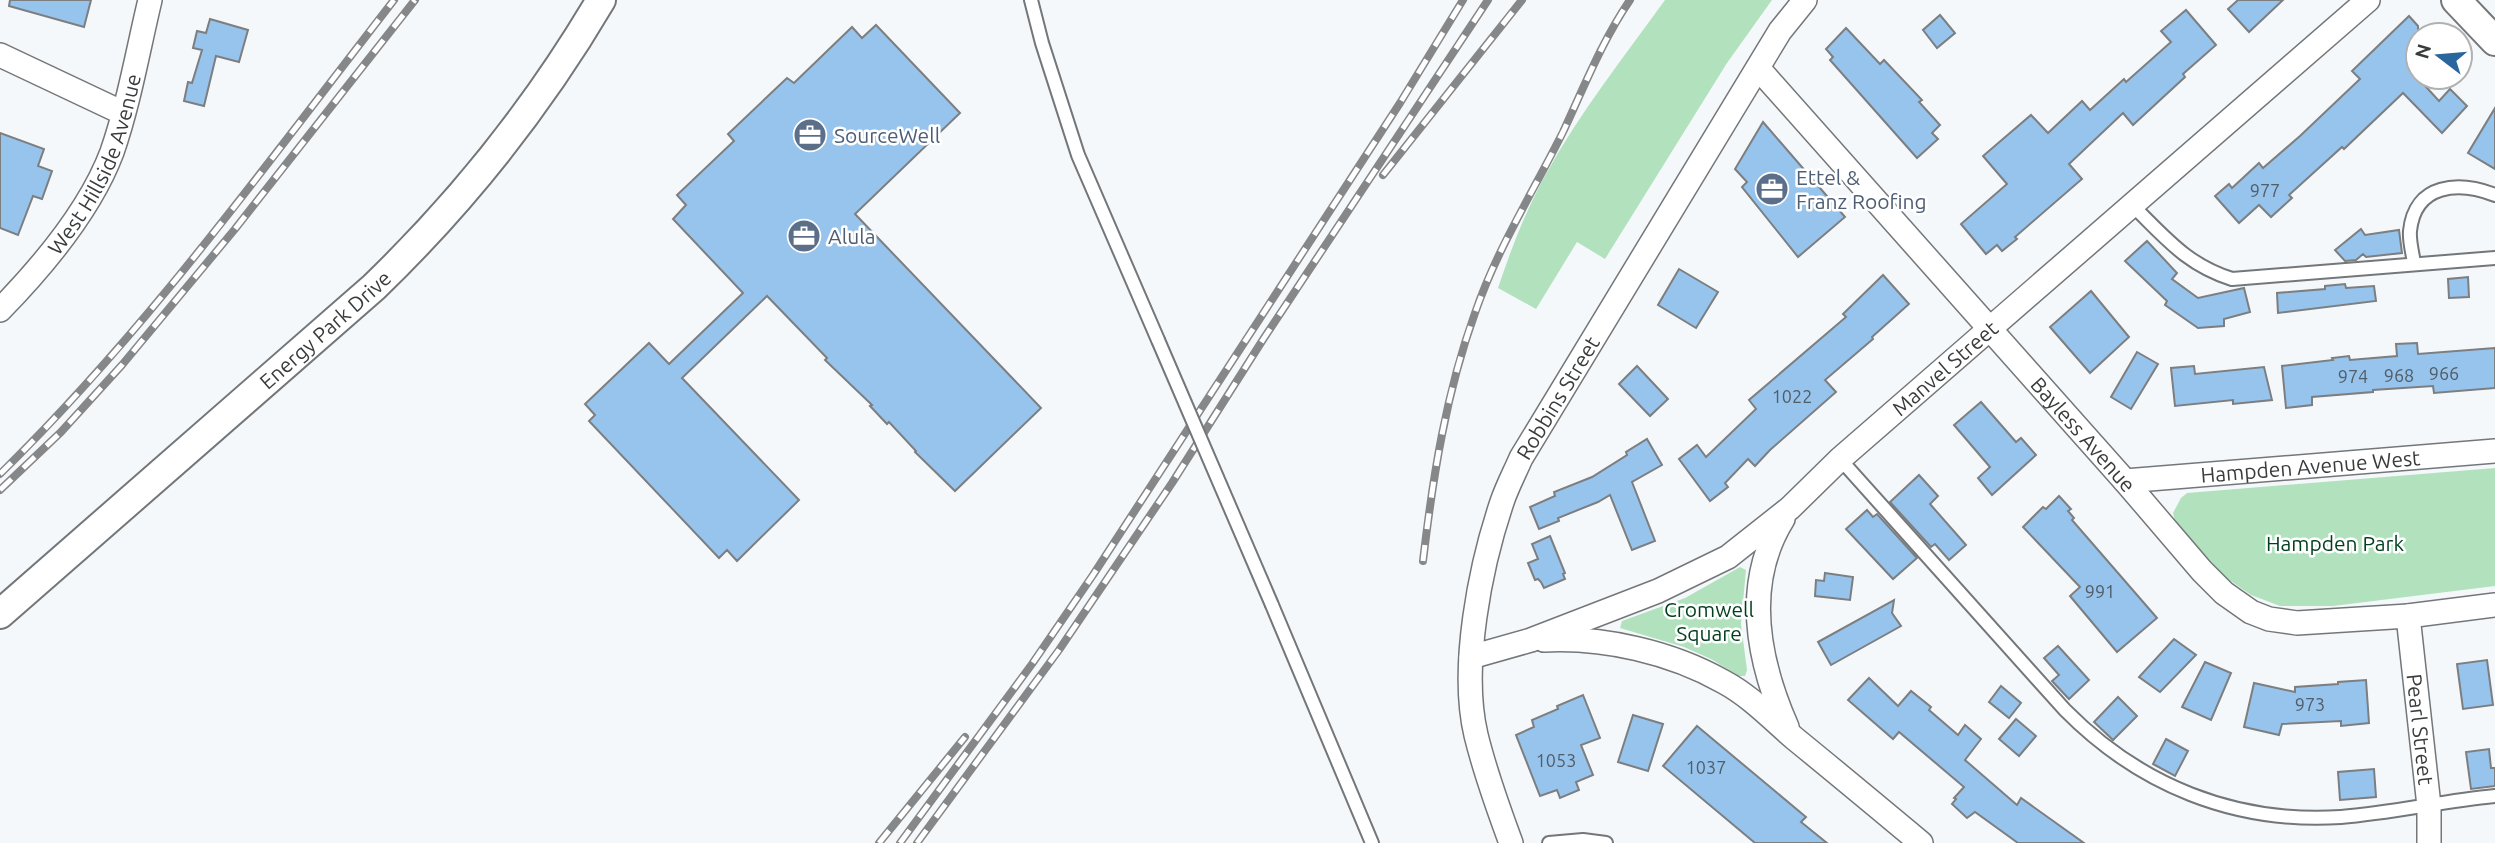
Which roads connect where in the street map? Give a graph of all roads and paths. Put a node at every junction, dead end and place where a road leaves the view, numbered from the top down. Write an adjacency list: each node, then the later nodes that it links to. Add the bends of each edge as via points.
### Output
1 (150, 0): 10 (street, West Hillside Avenue)
2 (601, 0): 22 (street, Energy Park Drive, via 520,124 424,238)
3 (1031, 0): 29 (lane, bridge, via 1079,155)
4 (1805, 0): 9 (street, Robbins Street)
5 (2368, 0): 12 (street, Manvel Street)
6 (2456, 0): 7 (street)
7 (2495, 41)
8 (0, 55): 10 (street)
9 (1758, 68): 16 (street, Bayless Avenue); 25 (street, Robbins Street, via 1521,458 1490,543)
10 (123, 113): 15 (street, West Hillside Avenue, via 111,153 68,230)
11 (2495, 195): 14 (lane, via 2466,186 2446,187 2422,201 2410,235)
12 (2133, 206): 14 (lane, via 2189,260 2232,279); 16 (street, Manvel Street)
13 (2495, 258): 14 (lane)
14 (2414, 264)
15 (0, 310)
16 (1990, 329): 18 (street, Manvel Street); 19 (street, Bayless Avenue)
17 (2495, 451): 19 (street, Hampden Avenue West)
18 (1840, 459): 20 (street, Manvel Street); 28 (lane, via 2065,710 2139,771 2194,797 2247,811 2341,817)
19 (2125, 481): 23 (street, Bayless Avenue, via 2224,593 2251,612 2297,623)
20 (1790, 508): 24 (street, Manvel Street, via 1728,557 1693,576); 26 (street, via 1774,533 1764,564 1758,627 1773,697)
21 (2495, 605): 23 (street, Bayless Avenue)
22 (0, 614)
23 (2408, 616): 28 (street, Pearl Street)
24 (1531, 640): 25 (street, Manvel Street); 26 (street, via 1593,640 1676,661 1723,681)
25 (1471, 657): 30 (street, Robbins Street, via 1476,734)
26 (1789, 734): 33 (street)
27 (2495, 796): 28 (lane)
28 (2429, 806): 34 (street, Pearl Street)
29 (1372, 843)
30 (1511, 843)
31 (1549, 843): 32 (lane)
32 (1606, 843)
33 (1921, 843)
34 (2429, 843)

